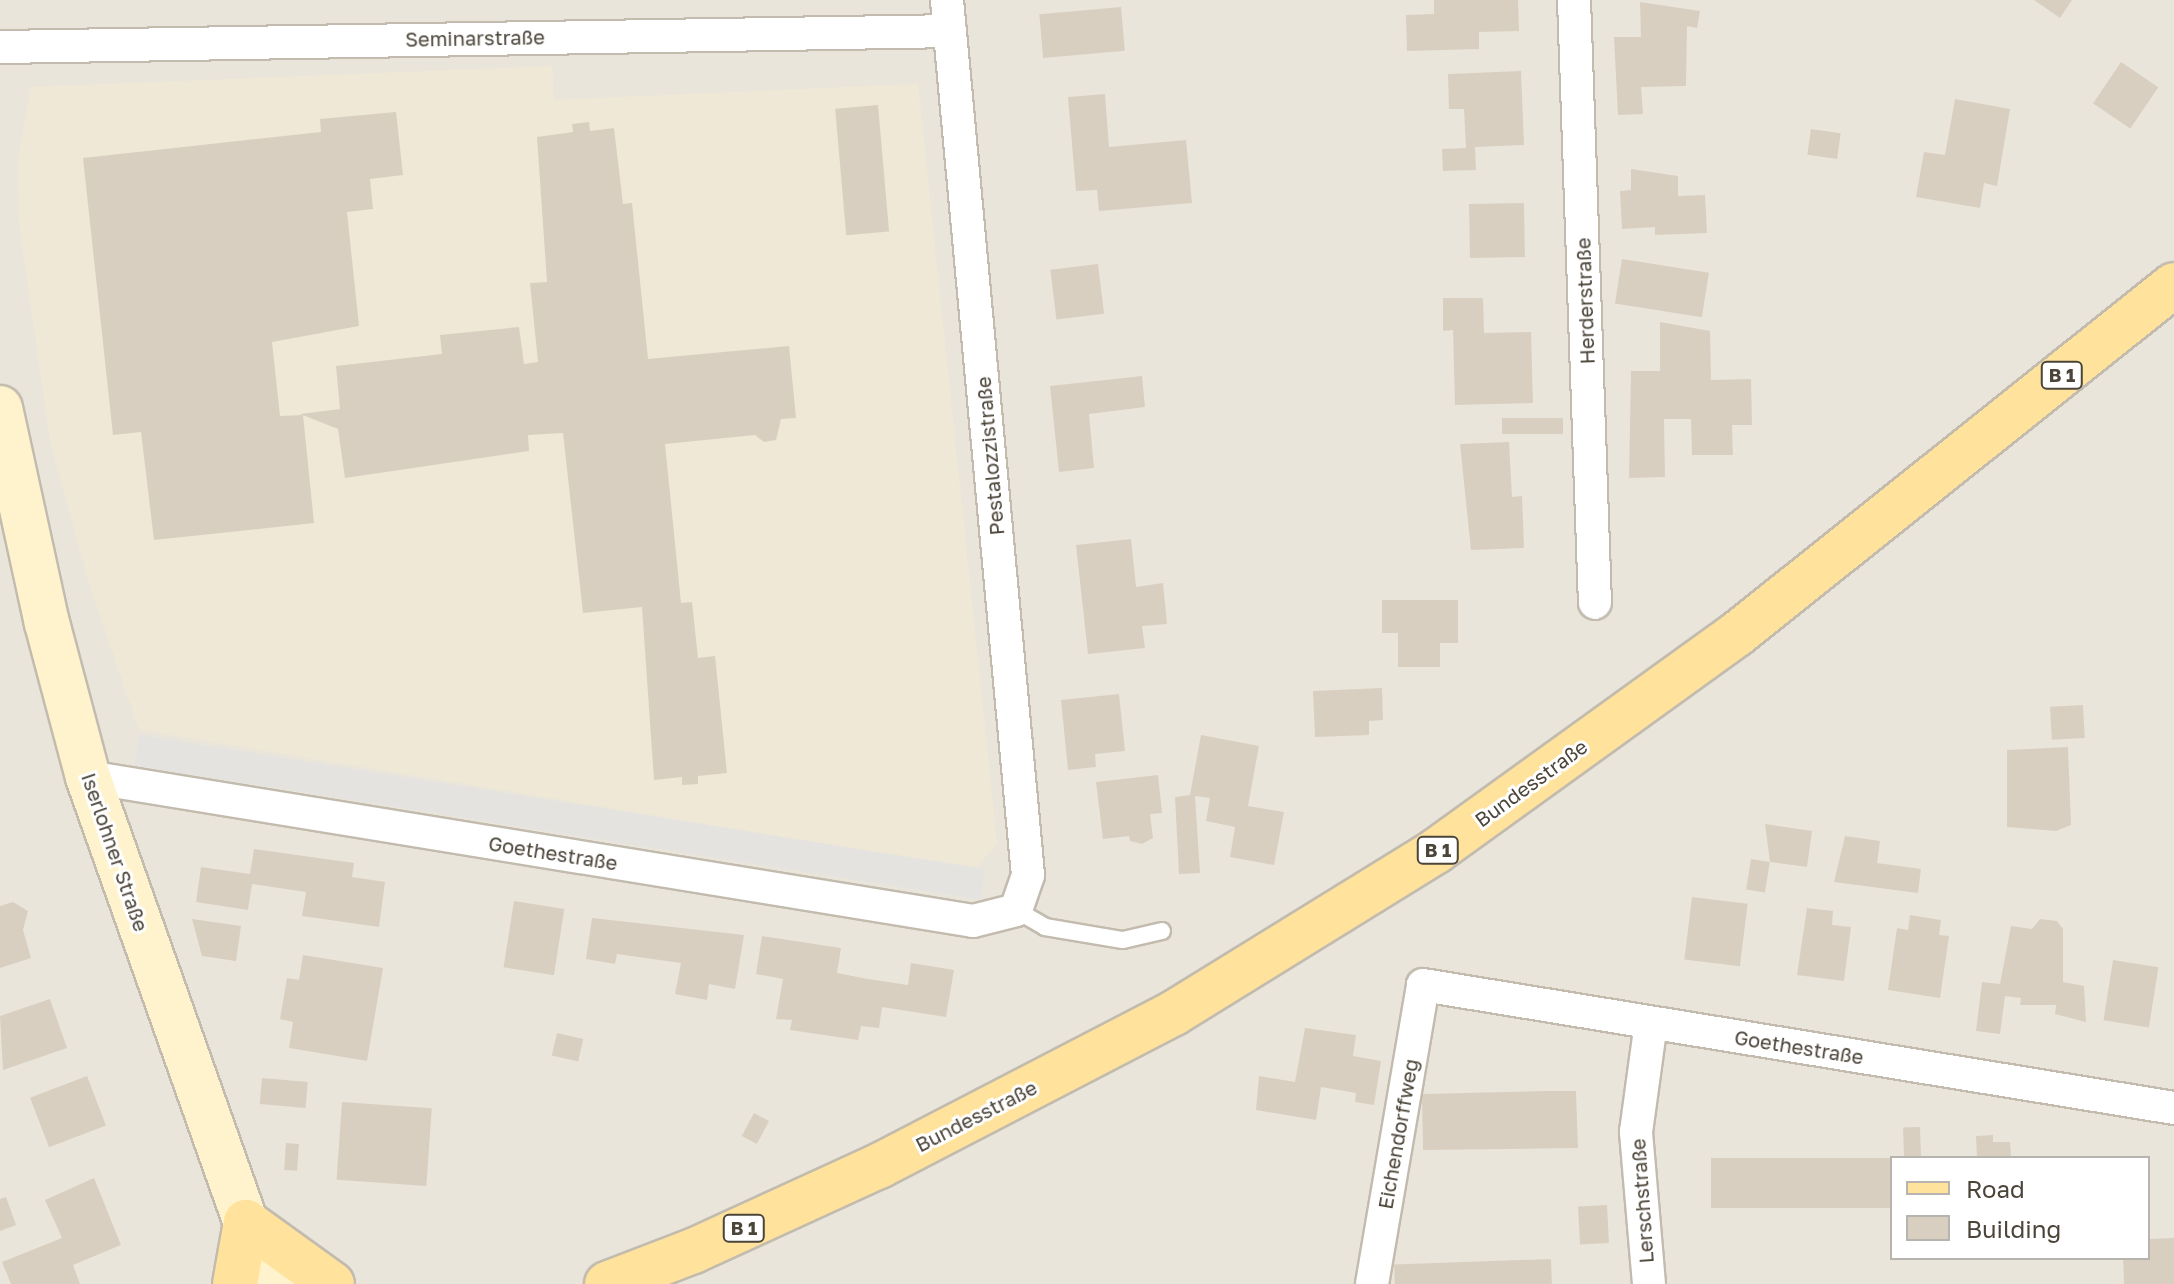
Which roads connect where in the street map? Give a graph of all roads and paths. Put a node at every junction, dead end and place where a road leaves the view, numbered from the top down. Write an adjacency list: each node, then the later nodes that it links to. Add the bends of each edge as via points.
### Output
1 (1574, 0): 6 (street, Herderstraße)
2 (949, 16): 3 (street, Seminarstraße); 8 (street, Pestalozzistraße, via 1028,875)
3 (0, 47)
4 (2174, 285): 17 (main road, Bundesstraße / B 1, via 1737,634 1436,851 1174,1013 879,1166)
5 (0, 408): 7 (main road, Iserlohner Straße, via 39,592)
6 (1595, 603)
7 (88, 777): 8 (street, Goethestraße, via 973,921); 13 (main road, Iserlohner Straße)
8 (1016, 910): 9 (lane, via 1045,927 1123,940)
9 (1162, 931)
10 (1423, 985): 11 (street, Goethestraße); 18 (street, Eichendorffweg)
11 (1651, 1023): 12 (street, Goethestraße); 19 (street, Lerschstraße, via 1636,1132)
12 (2174, 1108)
13 (246, 1222): 14 (main road); 15 (main road, Iserlohner Straße); 16 (main road)
14 (235, 1284)
15 (274, 1284)
16 (332, 1284)
17 (607, 1284)
18 (1372, 1284)
19 (1649, 1284)

